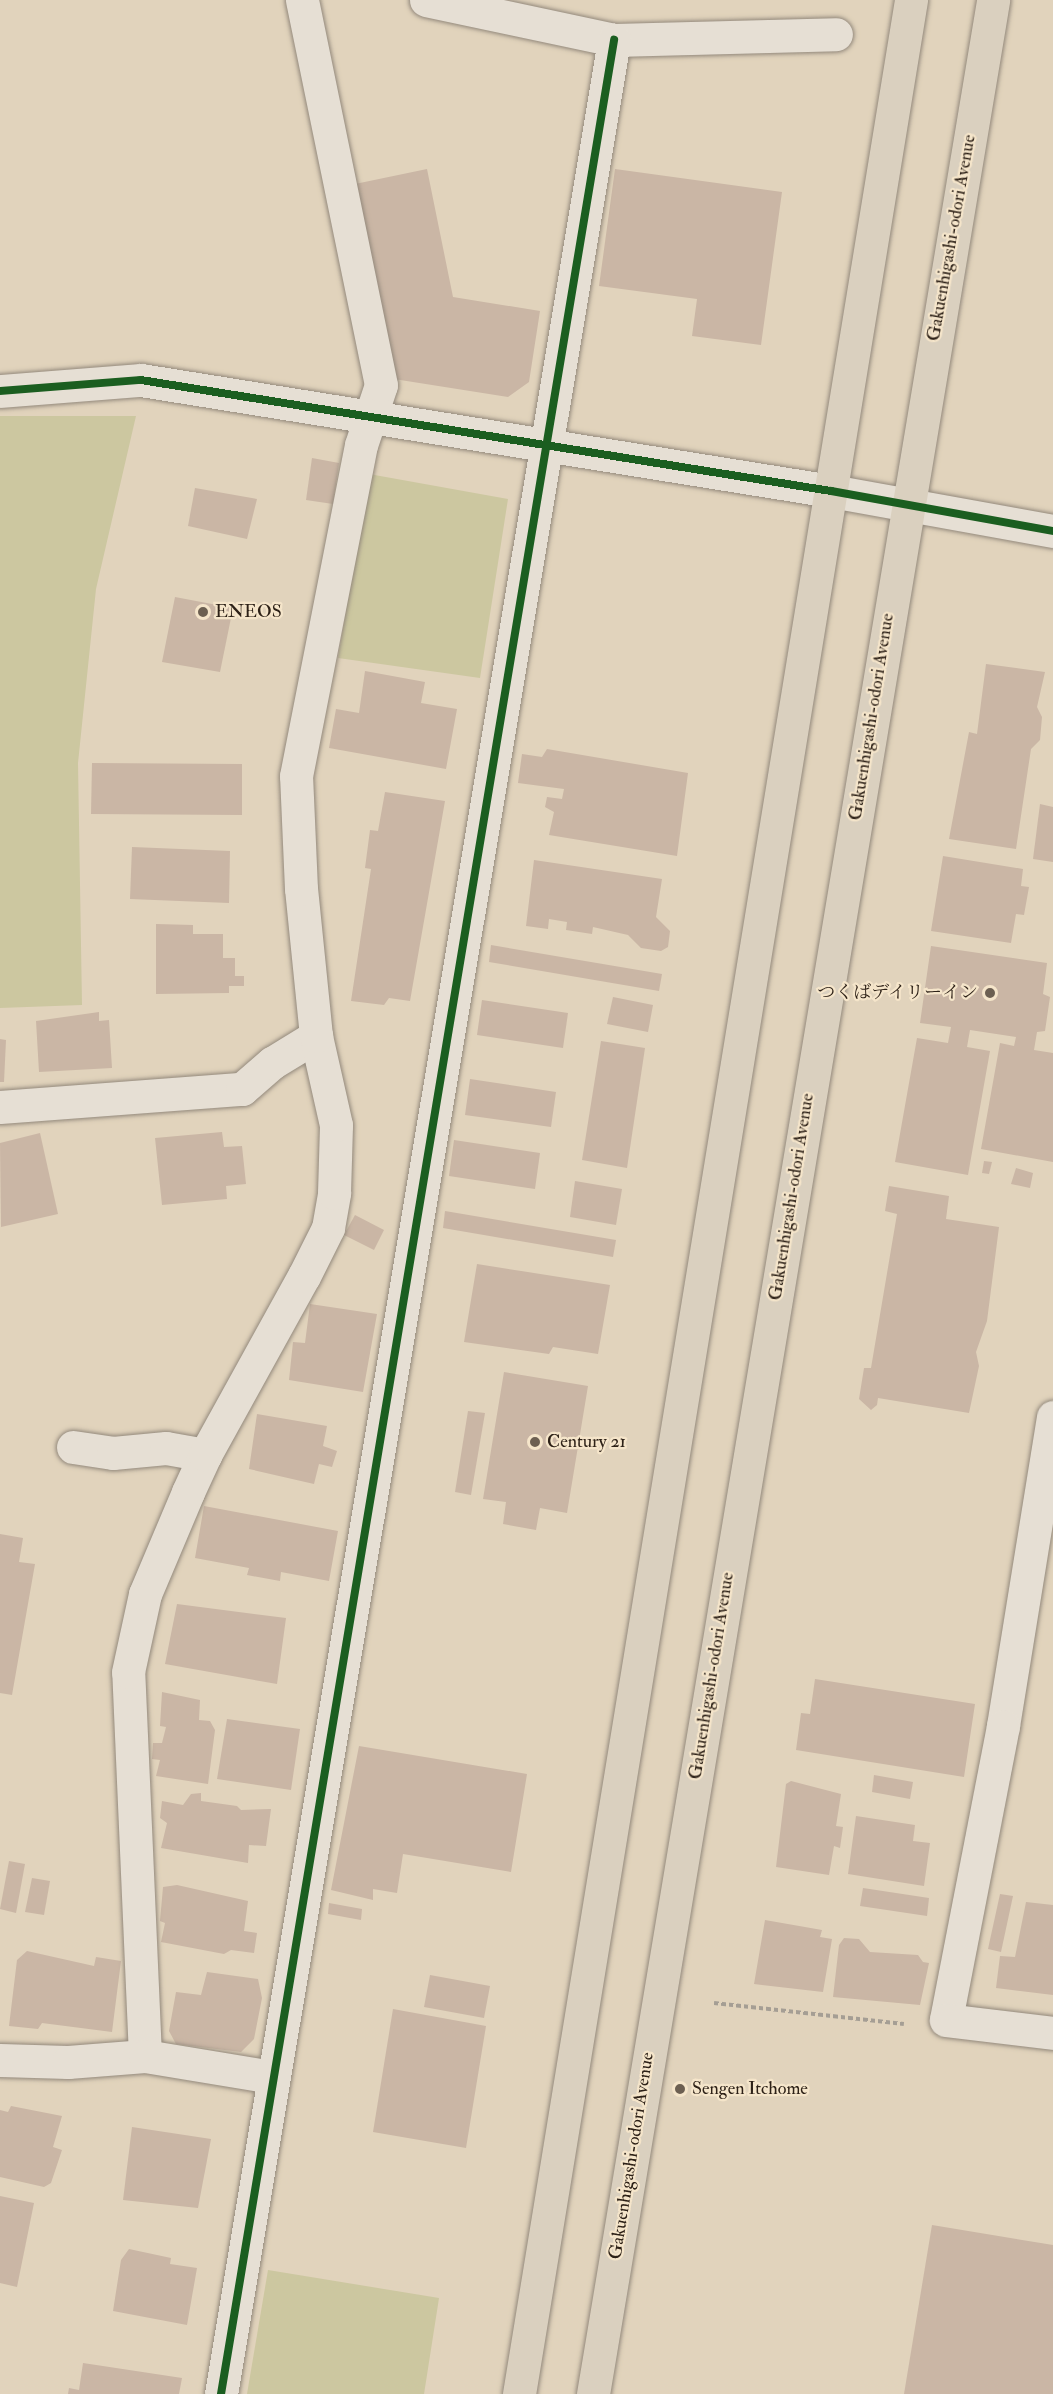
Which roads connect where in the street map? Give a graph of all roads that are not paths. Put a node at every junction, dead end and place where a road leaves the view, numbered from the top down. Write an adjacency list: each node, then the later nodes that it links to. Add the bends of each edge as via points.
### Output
1 (302, 0): 8 (street, via 381,385)
2 (426, 0): 6 (street)
3 (911, 0): 10 (main road)
4 (993, 0): 11 (main road, Gakuenhigashi-odori Avenue)
5 (836, 34): 6 (street)
6 (614, 40): 9 (street)
7 (0, 391): 8 (street, via 141,380)
8 (372, 417): 9 (street); 13 (street, via 361,445 296,776 301,889)
9 (548, 446): 10 (street); 21 (street)
10 (831, 491): 11 (street); 23 (main road)
11 (907, 505): 12 (street); 24 (main road, Gakuenhigashi-odori Avenue)
12 (1053, 531)
13 (316, 1036): 14 (street, via 272,1063 242,1089); 17 (street, via 336,1125 334,1193 328,1228)
14 (0, 1107)
15 (1053, 1418): 18 (street, via 1003,1726 946,2020)
16 (73, 1447): 17 (street, via 113,1453 166,1449)
17 (205, 1455): 19 (street, via 145,1594 128,1672)
18 (1053, 2033)
19 (145, 2056): 20 (street, via 68,2062); 21 (street)
20 (0, 2060)
21 (272, 2078): 22 (street)
22 (221, 2394)
23 (519, 2394)
24 (593, 2394)

